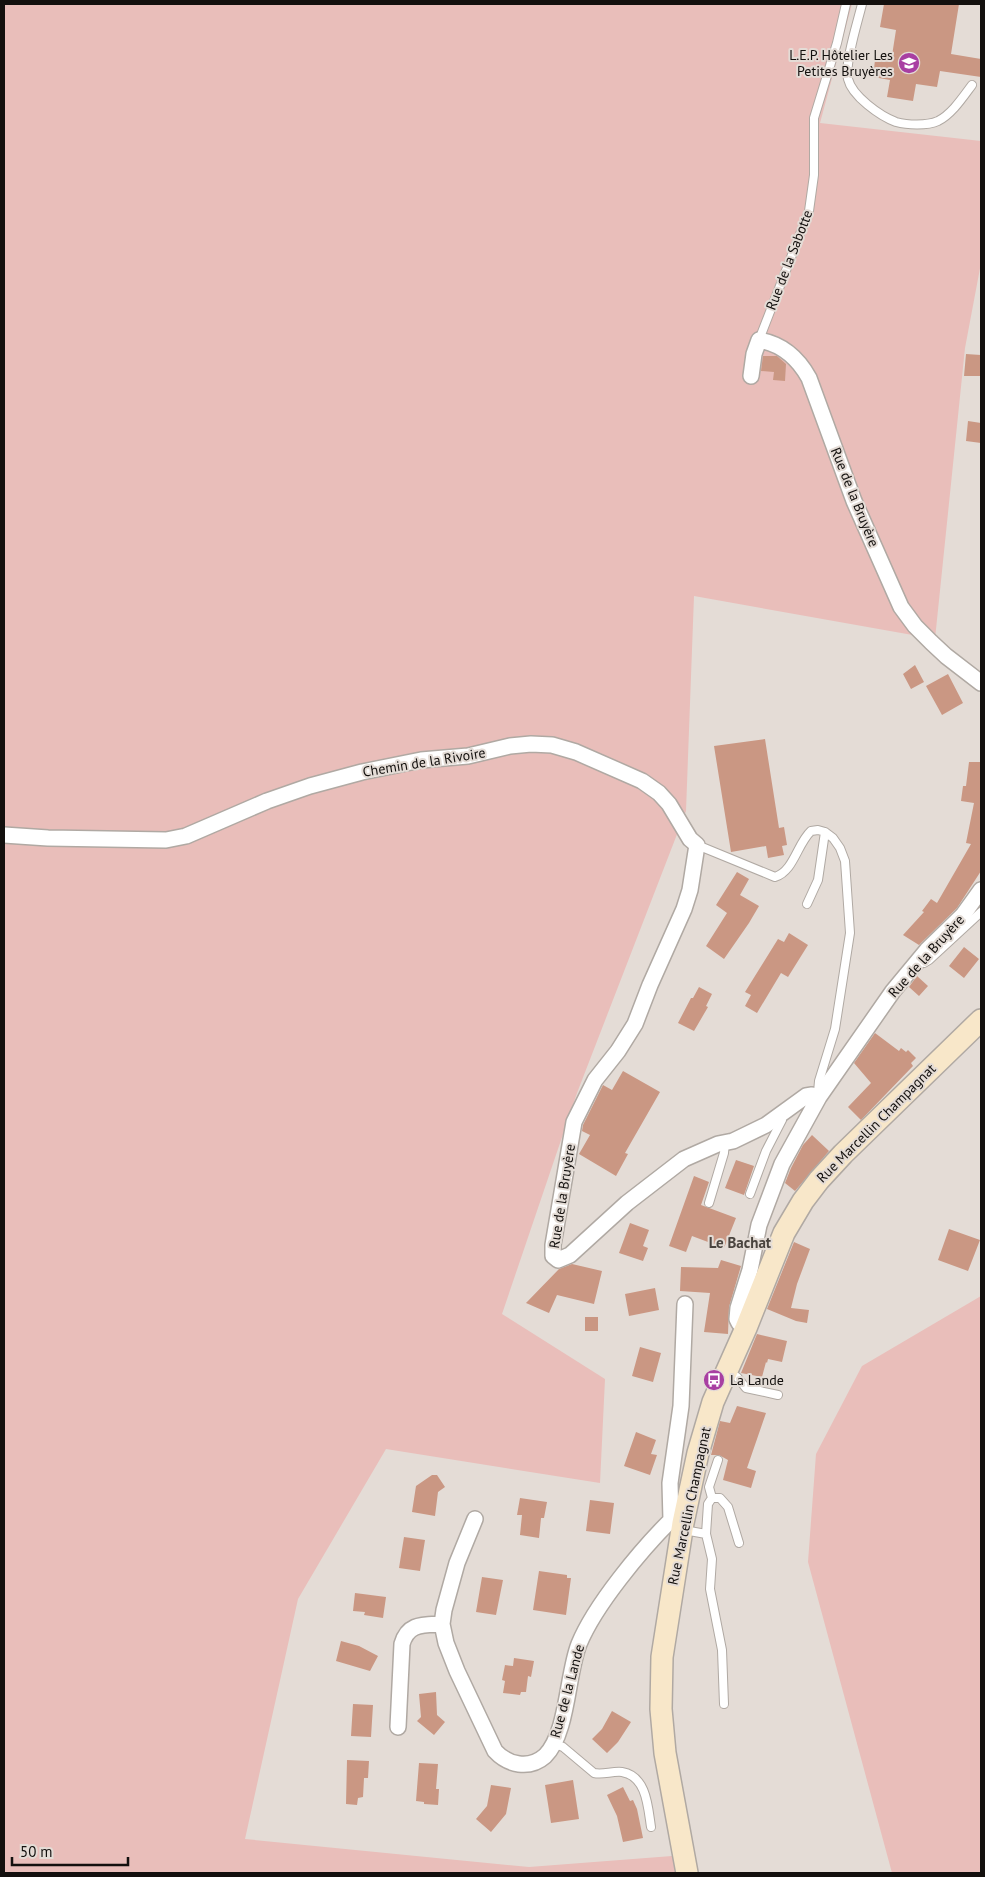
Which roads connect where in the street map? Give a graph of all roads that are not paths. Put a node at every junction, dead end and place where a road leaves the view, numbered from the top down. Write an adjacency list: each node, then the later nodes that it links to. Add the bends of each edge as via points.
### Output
1 (846, 4): 4 (lane, Rue de la Sabotte, via 814,118 814,175 809,211)
2 (862, 4): 3 (lane, via 848,78 858,95 884,116 910,124 936,122 946,116)
3 (972, 85)
4 (759, 340): 5 (street); 6 (street, Rue de la Bruyère, via 795,357 809,378 854,501 901,607 931,642)
5 (750, 376)
6 (981, 683)
7 (825, 832): 9 (lane, via 811,831 787,870 775,877); 11 (lane, via 818,880); 15 (lane, via 840,848 845,861 850,933 835,1029 819,1081)
8 (4, 835): 9 (street, Chemin de la Rivoire, via 166,840 186,836 310,786 362,772 532,744 552,745 576,752 642,781 669,804)
9 (697, 845): 17 (street, Rue de la Bruyère, via 684,910 638,1018 627,1039 595,1080 574,1122 553,1256 558,1260 570,1255 655,1180 684,1159)
10 (981, 890): 13 (street, Rue de la Bruyère, via 963,915)
11 (807, 904)
12 (981, 912): 13 (lane, via 929,960 922,963)
13 (919, 960): 15 (street, Rue de la Bruyère, via 893,991)
14 (981, 1020): 21 (main road, Rue Marcellin Champagnat, via 843,1154 802,1201 784,1233)
15 (819, 1096): 16 (street, Rue de la Bruyère, via 806,1096); 21 (street, Rue de la Bruyère, via 782,1164 759,1225 737,1314 739,1323)
16 (781, 1114): 17 (street, Rue de la Bruyère, via 758,1129); 18 (lane, via 782,1120)
17 (725, 1142): 19 (lane)
18 (750, 1194)
19 (710, 1202)
20 (686, 1304): 27 (street, via 681,1406 670,1482)
21 (746, 1328): 22 (main road, Rue Marcellin Champagnat)
22 (726, 1371): 23 (lane, via 738,1377 746,1388); 27 (main road, Rue Marcellin Champagnat, via 713,1402)
23 (778, 1395)
24 (718, 1460): 25 (lane, via 709,1487)
25 (712, 1498): 28 (lane, via 708,1504); 29 (lane, via 720,1498 728,1507)
26 (475, 1519): 30 (street, Rue de la Lande, via 457,1563)
27 (679, 1524): 28 (lane); 33 (street, Rue de la Lande, via 608,1595 580,1642); 35 (main road, Rue Marcellin Champagnat, via 664,1634 661,1709 665,1753)
28 (706, 1534): 31 (lane, via 712,1559 710,1589 722,1650)
29 (738, 1543)
30 (442, 1624): 32 (street, via 417,1626 405,1636); 33 (street, Rue de la Lande, via 446,1643 472,1706 501,1757 519,1765 528,1764 546,1755)
31 (724, 1704)
32 (398, 1728)
33 (554, 1743): 34 (lane, via 594,1773 622,1772 635,1778 645,1792)
34 (651, 1827)
35 (687, 1873)

